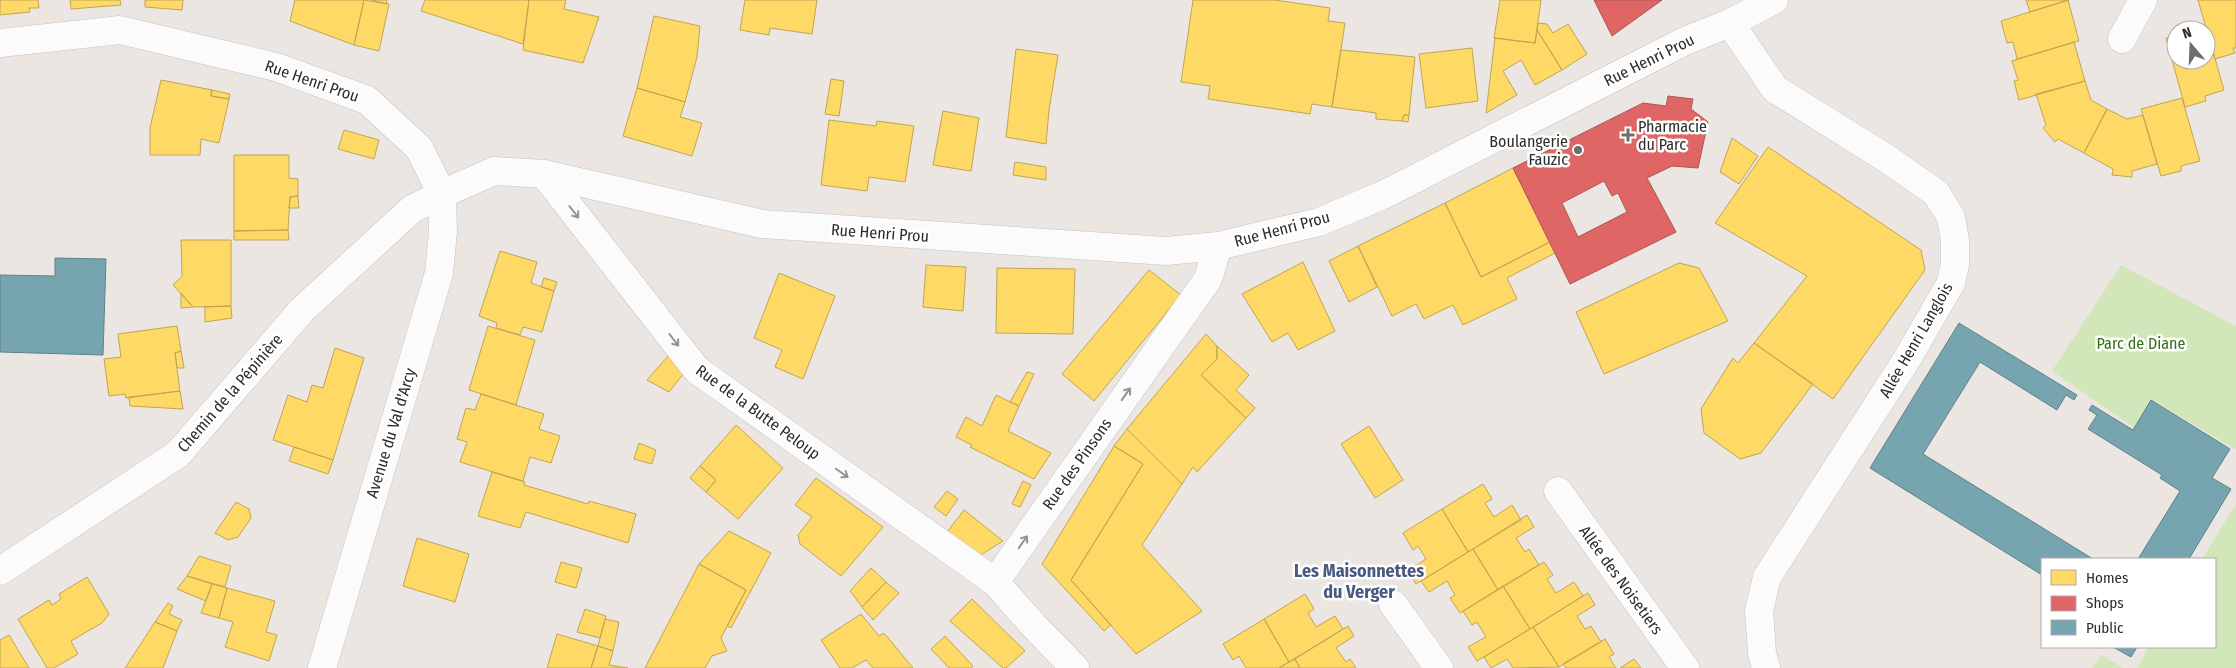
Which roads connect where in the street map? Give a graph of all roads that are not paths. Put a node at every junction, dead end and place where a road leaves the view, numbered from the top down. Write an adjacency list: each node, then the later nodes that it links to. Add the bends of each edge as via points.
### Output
1 (1774, 0): 3 (street, Rue Henri Prou)
2 (2143, 0): 4 (street)
3 (1730, 23): 8 (street, Rue Henri Prou, via 1685,41 1383,195 1319,222); 17 (street, Allée Henri Langlois, via 1775,89 1936,193 1951,217 1955,241 1955,264 1950,283 1937,307 1767,577 1759,611)
4 (2122, 39)
5 (0, 43): 7 (street, Rue Henri Prou, via 120,30 276,67 367,100 419,148)
6 (544, 174): 7 (street, Rue Henri Prou, via 494,171); 8 (street, Rue Henri Prou, via 762,224 1166,252); 11 (street, Rue de la Butte Peloup, one-way to 11, via 697,370)
7 (442, 194): 10 (street, Chemin de la Pépinière, via 412,209 302,310 178,454); 13 (street, Avenue du Val d'Arcy, via 439,273)
8 (1218, 246): 11 (street, Rue des Pinsons, one-way to 8, via 1208,279)
9 (1558, 491): 16 (street, Allée des Noisetiers)
10 (0, 572)
11 (995, 582): 14 (street)
12 (1393, 604): 15 (street)
13 (322, 668)
14 (1075, 668)
15 (1439, 668)
16 (1685, 668)
17 (1766, 668)

